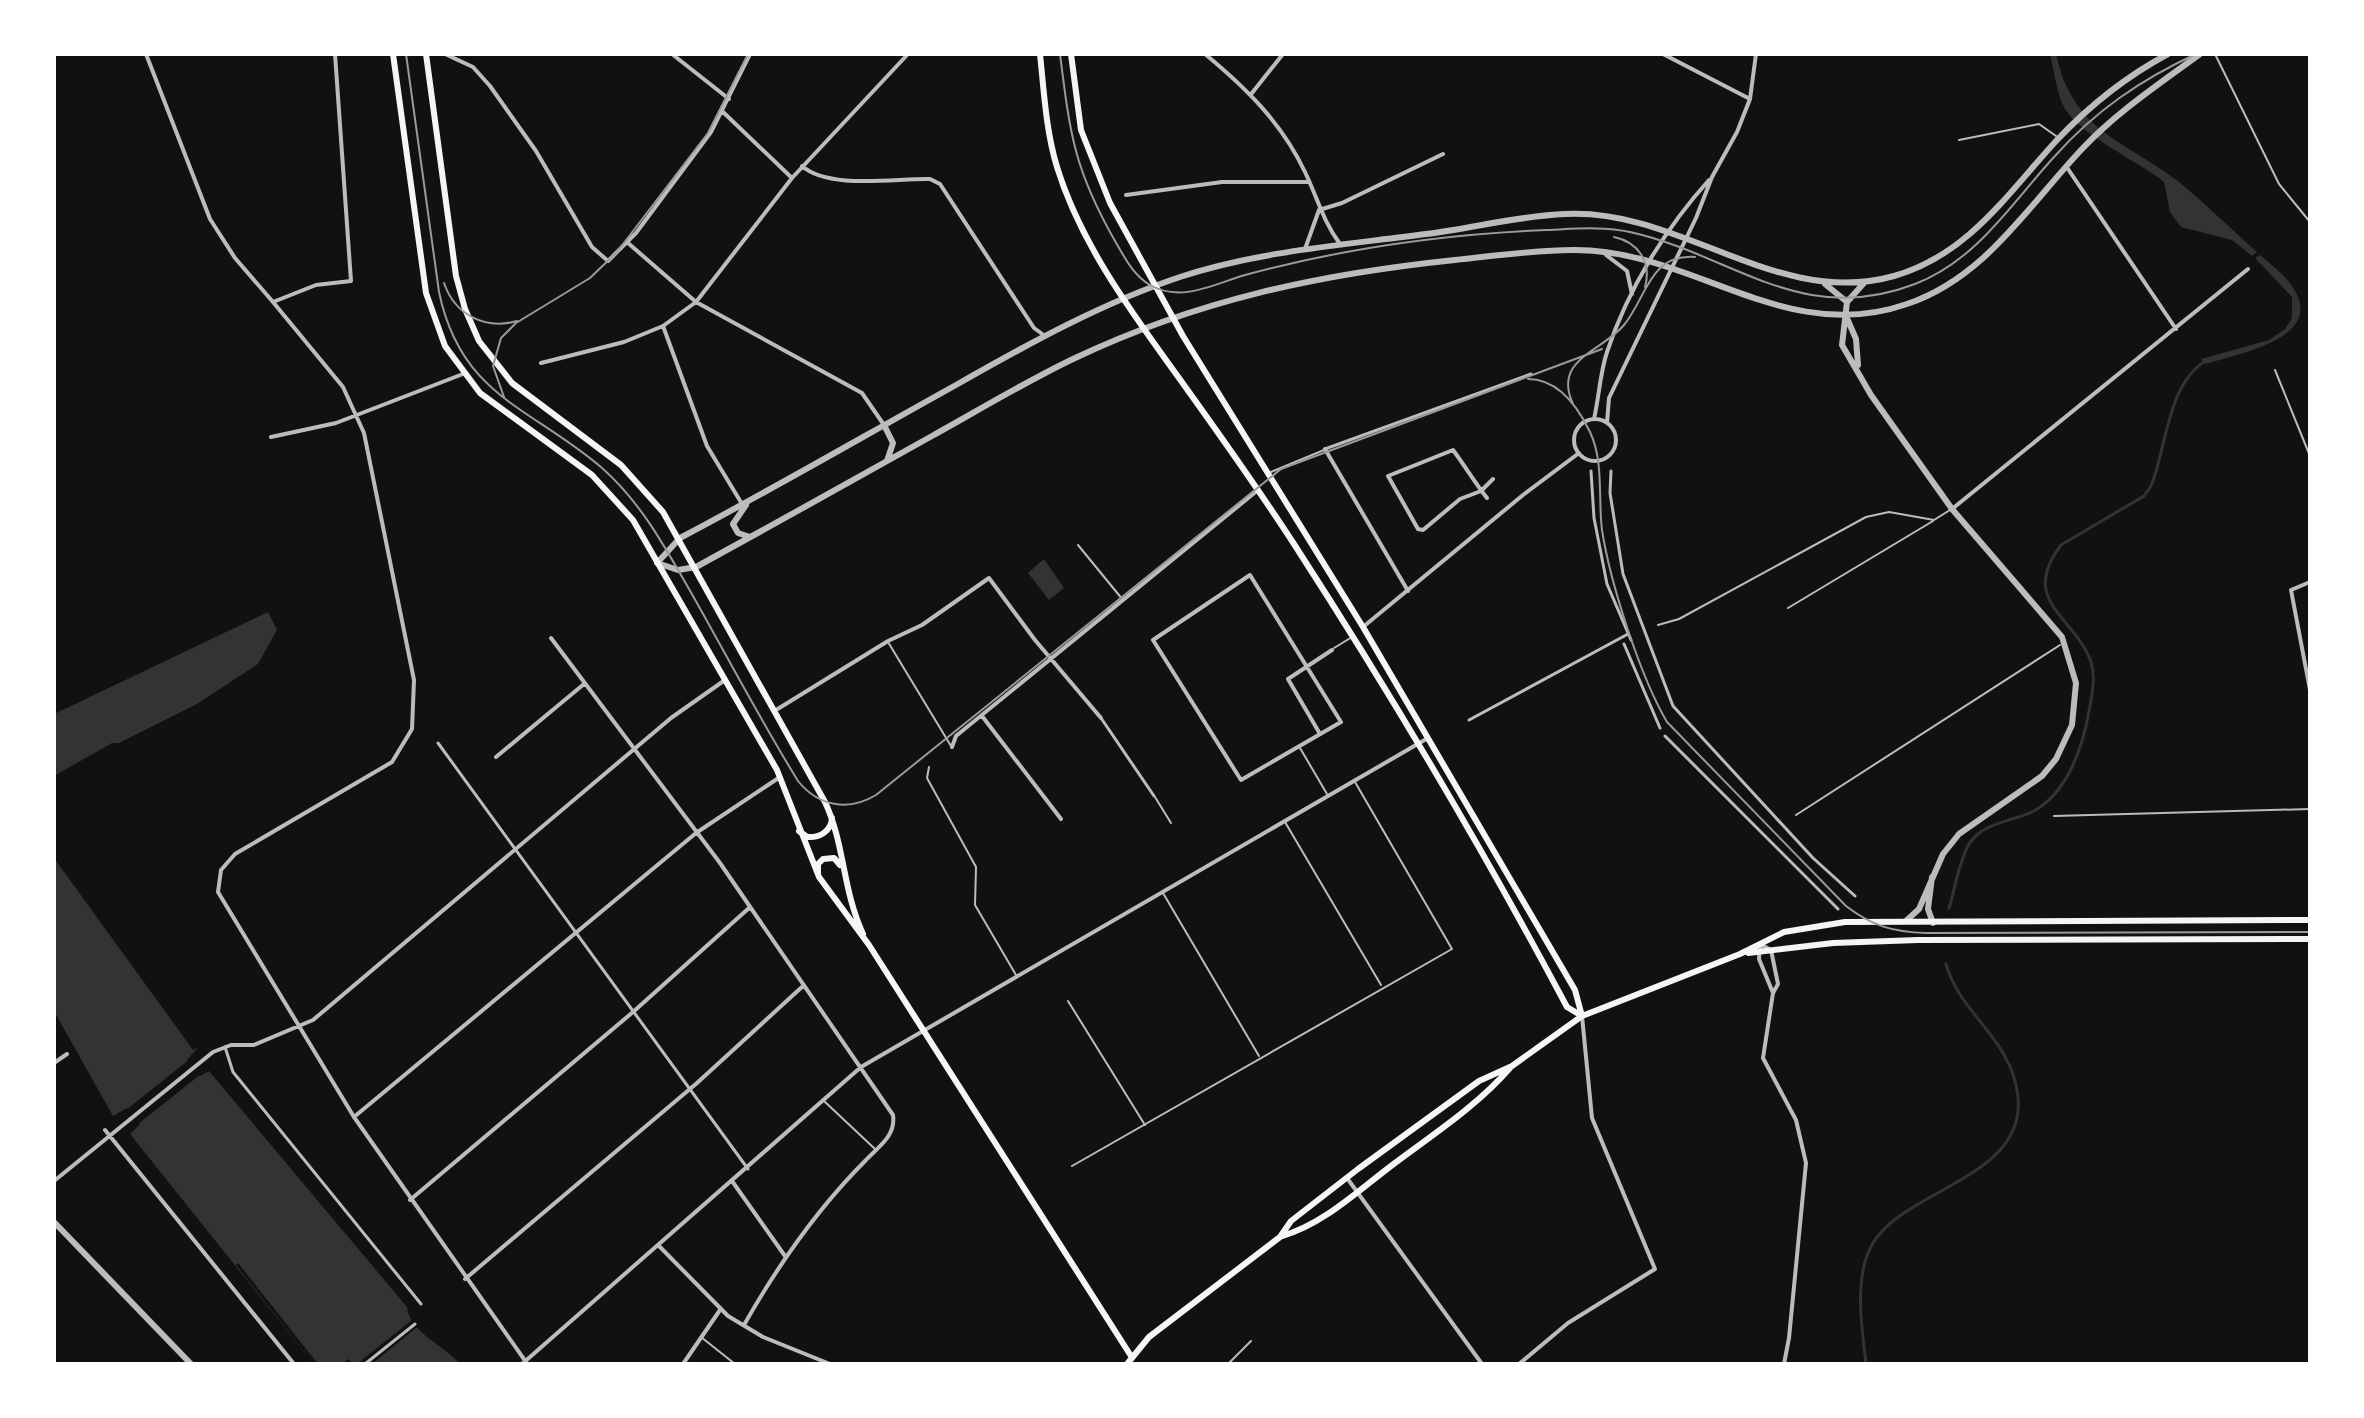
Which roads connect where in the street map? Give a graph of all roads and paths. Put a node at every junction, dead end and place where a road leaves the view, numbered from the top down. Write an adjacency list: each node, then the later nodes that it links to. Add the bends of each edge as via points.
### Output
1 (146, 54): 48 (street, via 210,219 235,258)
2 (335, 54): 48 (street, via 351,281 324,283)
3 (393, 54): 60 (main road, via 429,304)
4 (426, 54): 83 (main road, via 456,276 479,341 523,392 621,465)
5 (445, 54): 36 (street, via 478,71 513,115 602,258 613,260)
6 (672, 54): 20 (street)
7 (750, 54): 20 (street)
8 (908, 54): 26 (street)
9 (1040, 54): 47 (main road, via 1058,170)
10 (1071, 54): 45 (main road, via 1081,130 1094,171)
11 (1205, 54): 19 (street)
12 (1283, 54): 19 (street)
13 (1663, 54): 21 (street)
14 (1756, 54): 21 (street)
15 (2169, 54): 18 (street); 23 (street, via 2130,77)
16 (2200, 54): 18 (street)
17 (2215, 54): 33 (lane, via 2279,184)
18 (2183, 67): 27 (street, via 2098,133)
19 (1252, 93): 30 (street)
20 (729, 99): 22 (street)
21 (1750, 99): 28 (street)
22 (723, 112): 29 (street); 36 (street)
23 (2059, 138): 24 (lane, via 2039,124); 44 (street, via 1962,242 1914,270)
24 (1959, 140)
25 (1443, 154): 32 (street)
26 (802, 166): 29 (street); 56 (street, via 815,174 859,181 924,179 940,184 1034,328)
27 (2066, 166): 51 (street, via 1970,271 1904,306); 54 (street)
28 (1712, 177): 34 (street); 35 (street)
29 (792, 178): 49 (street)
30 (1309, 182): 31 (street, via 1222,182); 32 (street)
31 (1126, 195)
32 (1319, 210): 37 (street); 38 (street)
33 (2310, 222)
34 (1668, 232): 35 (street); 37 (street, via 1624,217 1566,214); 40 (street)
35 (1686, 238): 41 (street); 43 (street, via 1784,275)
36 (628, 243): 49 (street)
37 (1340, 244): 38 (street)
38 (1304, 250): 45 (street, via 1210,268)
39 (1592, 250): 40 (street); 46 (street, via 1627,271); 52 (street, via 1354,270)
40 (1651, 259): 41 (street); 46 (street)
41 (1671, 265): 51 (street, via 1789,311); 64 (street, via 1609,398)
42 (2248, 269): 54 (street)
43 (1823, 283): 44 (street); 50 (street)
44 (1864, 283): 50 (street)
45 (1156, 286): 47 (street); 52 (main road)
46 (1631, 299): 63 (street, via 1608,350)
47 (1124, 300): 55 (main road); 56 (street)
48 (274, 301): 62 (street, via 343,387)
49 (696, 302): 53 (street); 65 (street, via 860,391)
50 (1847, 302): 51 (street)
51 (1846, 316): 58 (street, via 1856,339); 58 (street, via 1841,340)
52 (1173, 318): 55 (street); 73 (main road)
53 (663, 326): 57 (street, via 583,355); 79 (street, via 707,446)
54 (2176, 329): 80 (street)
55 (1142, 330): 70 (street, via 1041,375); 75 (main road)
56 (1045, 336): 65 (street)
57 (541, 363)
58 (1858, 369): 80 (street)
59 (2275, 370): 69 (lane)
60 (463, 374): 62 (street); 85 (main road, via 489,400 607,489 633,520)
61 (1531, 374): 67 (street)
62 (358, 416): 66 (street); 157 (street, via 412,663 415,715 408,742 392,762 235,854 217,882 223,904)
63 (1594, 419): 64 (street); 68 (street, via 1584,422 1575,435)
64 (1607, 423): 68 (street, via 1616,437 1613,451 1599,460)
65 (884, 425): 70 (street, via 893,443); 78 (street)
66 (271, 437)
67 (1325, 449): 73 (lane); 88 (street)
68 (1579, 453): 88 (street)
69 (2310, 456)
70 (887, 461): 82 (street)
71 (1591, 471): 93 (street, via 1607,584)
72 (1611, 471): 139 (street, via 1623,574 1673,706 1813,858)
73 (1266, 475): 92 (main road)
74 (1493, 479): 76 (street)
75 (1258, 490): 89 (street); 94 (main road)
76 (1481, 491): 76 (street, via 1418,529 1388,476 1453,450); 77 (street)
77 (1487, 498)
78 (751, 499): 79 (street); 82 (street, via 733,524 738,533)
79 (742, 504): 83 (street)
80 (1952, 509): 81 (lane); 98 (street)
81 (1934, 520): 90 (lane); 91 (lane, via 1889,512 1866,517 1679,619)
82 (750, 537): 86 (street)
83 (680, 538): 85 (street); 86 (main road)
84 (1078, 545): 89 (lane)
85 (657, 563): 86 (street, via 678,570); 103 (main road)
86 (696, 567): 106 (main road)
87 (2310, 582): 105 (street, via 2291,590)
88 (1408, 591): 92 (street)
89 (1124, 601): 101 (street)
90 (1788, 608)
91 (1658, 625)
92 (1363, 627): 113 (main road)
93 (1628, 634): 96 (street); 109 (street)
94 (1354, 636): 100 (lane); 115 (main road)
95 (551, 638): 104 (street)
96 (1631, 640)
97 (888, 641): 101 (street, via 922,625 989,578); 106 (street); 116 (lane)
98 (2065, 642): 126 (lane); 136 (street, via 2076,700 2068,739 2042,776 1959,834)
99 (1624, 644): 110 (street)
100 (1332, 650): 102 (street)
101 (1051, 659): 107 (street); 108 (street)
102 (1307, 665): 111 (street, via 1288,679); 111 (street, via 1341,722); 117 (street, via 1250,575 1153,640 1241,780)
103 (725, 680): 118 (street); 121 (main road)
104 (584, 683): 118 (street); 119 (street)
105 (2310, 690)
106 (776, 710): 128 (main road)
107 (982, 716): 116 (street, via 956,736); 129 (street)
108 (1101, 718): 123 (street)
109 (1469, 720)
110 (1660, 728)
111 (1320, 734): 117 (street)
112 (1665, 736): 141 (street)
113 (1428, 738): 115 (street); 156 (main road, via 1575,990)
114 (438, 743): 134 (street)
115 (1417, 745): 122 (street); 156 (main road, via 1567,1007)
116 (952, 747)
117 (1300, 747): 124 (lane)
118 (636, 749): 133 (street); 134 (street)
119 (496, 757)
120 (929, 767): 150 (lane, via 927,778 976,867 975,905)
121 (781, 776): 132 (main road); 133 (street)
122 (1355, 780): 124 (street); 152 (lane, via 1452,949)
123 (1154, 796): 131 (lane)
124 (1328, 796): 130 (street)
125 (2310, 809): 127 (lane)
126 (1796, 815)
127 (2054, 816)
128 (832, 818): 132 (main road, via 829,829 819,835 807,837); 135 (main road)
129 (1061, 819)
130 (1284, 821): 138 (street); 152 (lane)
131 (1171, 823)
132 (799, 831): 137 (main road)
133 (696, 833): 140 (street); 145 (street)
134 (516, 850): 145 (street); 157 (street)
135 (842, 868): 137 (main road, via 834,858 823,859); 147 (main road, via 852,910)
136 (1933, 873): 143 (street, via 1919,909); 144 (street, via 1928,909)
137 (819, 877): 147 (main road)
138 (1163, 892): 150 (street); 161 (lane)
139 (1855, 896)
140 (749, 908): 151 (street); 155 (street)
141 (1838, 909)
142 (2310, 920): 144 (main road)
143 (1904, 922): 144 (main road); 148 (main road, via 1810,926 1784,932)
144 (1933, 923)
145 (574, 931): 155 (street); 167 (street)
146 (2310, 939): 149 (main road, via 1918,940)
147 (869, 945): 158 (main road)
148 (1760, 948): 149 (main road); 153 (street); 156 (main road)
149 (1771, 950): 153 (street, via 1778,978)
150 (1016, 976): 158 (street)
151 (803, 986): 164 (street); 165 (street)
152 (1382, 987): 161 (lane)
153 (1773, 993): 203 (street, via 1763,1058 1796,1120 1806,1163)
154 (1068, 1001): 168 (lane)
155 (633, 1012): 165 (street); 178 (street)
156 (1582, 1016): 163 (main road); 202 (street, via 1592,1118 1655,1269 1568,1323)
157 (297, 1028): 159 (street, via 254,1045); 167 (street)
158 (923, 1030): 164 (street); 190 (main road)
159 (225, 1047): 170 (street); 184 (street, via 233,1072)
160 (67, 1054): 162 (street)
161 (1259, 1056): 168 (lane)
162 (54, 1063)
163 (1512, 1066): 174 (main road, via 1479,1081); 177 (main road, via 1488,1093)
164 (861, 1067): 166 (street); 171 (street, via 893,1115 892,1133)
165 (689, 1090): 173 (street); 183 (street)
166 (824, 1100): 171 (lane); 173 (street)
167 (354, 1117): 178 (street)
168 (1145, 1125): 172 (lane)
169 (105, 1130): 170 (street)
170 (109, 1135): 175 (street); 193 (street)
171 (876, 1150): 182 (street, via 830,1196)
172 (1072, 1166)
173 (748, 1169): 176 (street)
174 (1346, 1178): 177 (street); 180 (main road, via 1291,1221)
175 (54, 1181)
176 (732, 1181): 181 (street); 182 (street)
177 (1357, 1192): 180 (main road, via 1299,1232); 201 (street)
178 (410, 1200): 183 (street)
179 (54, 1222): 192 (street)
180 (1280, 1237): 190 (main road)
181 (659, 1246): 185 (street); 191 (street)
182 (785, 1256): 187 (street)
183 (465, 1279): 191 (street)
184 (421, 1304)
185 (720, 1310): 187 (street); 188 (street)
186 (415, 1324): 194 (street)
187 (744, 1325): 197 (street)
188 (700, 1336): 195 (street); 196 (lane)
189 (1251, 1341): 200 (lane)
190 (1131, 1356): 198 (main road); 199 (street)
191 (524, 1363)
192 (191, 1364)
193 (294, 1364)
194 (365, 1364)
195 (683, 1364)
196 (735, 1364)
197 (826, 1364)
198 (1127, 1364)
199 (1137, 1364)
200 (1228, 1364)
201 (1482, 1364)
202 (1519, 1364)
203 (1784, 1364)

